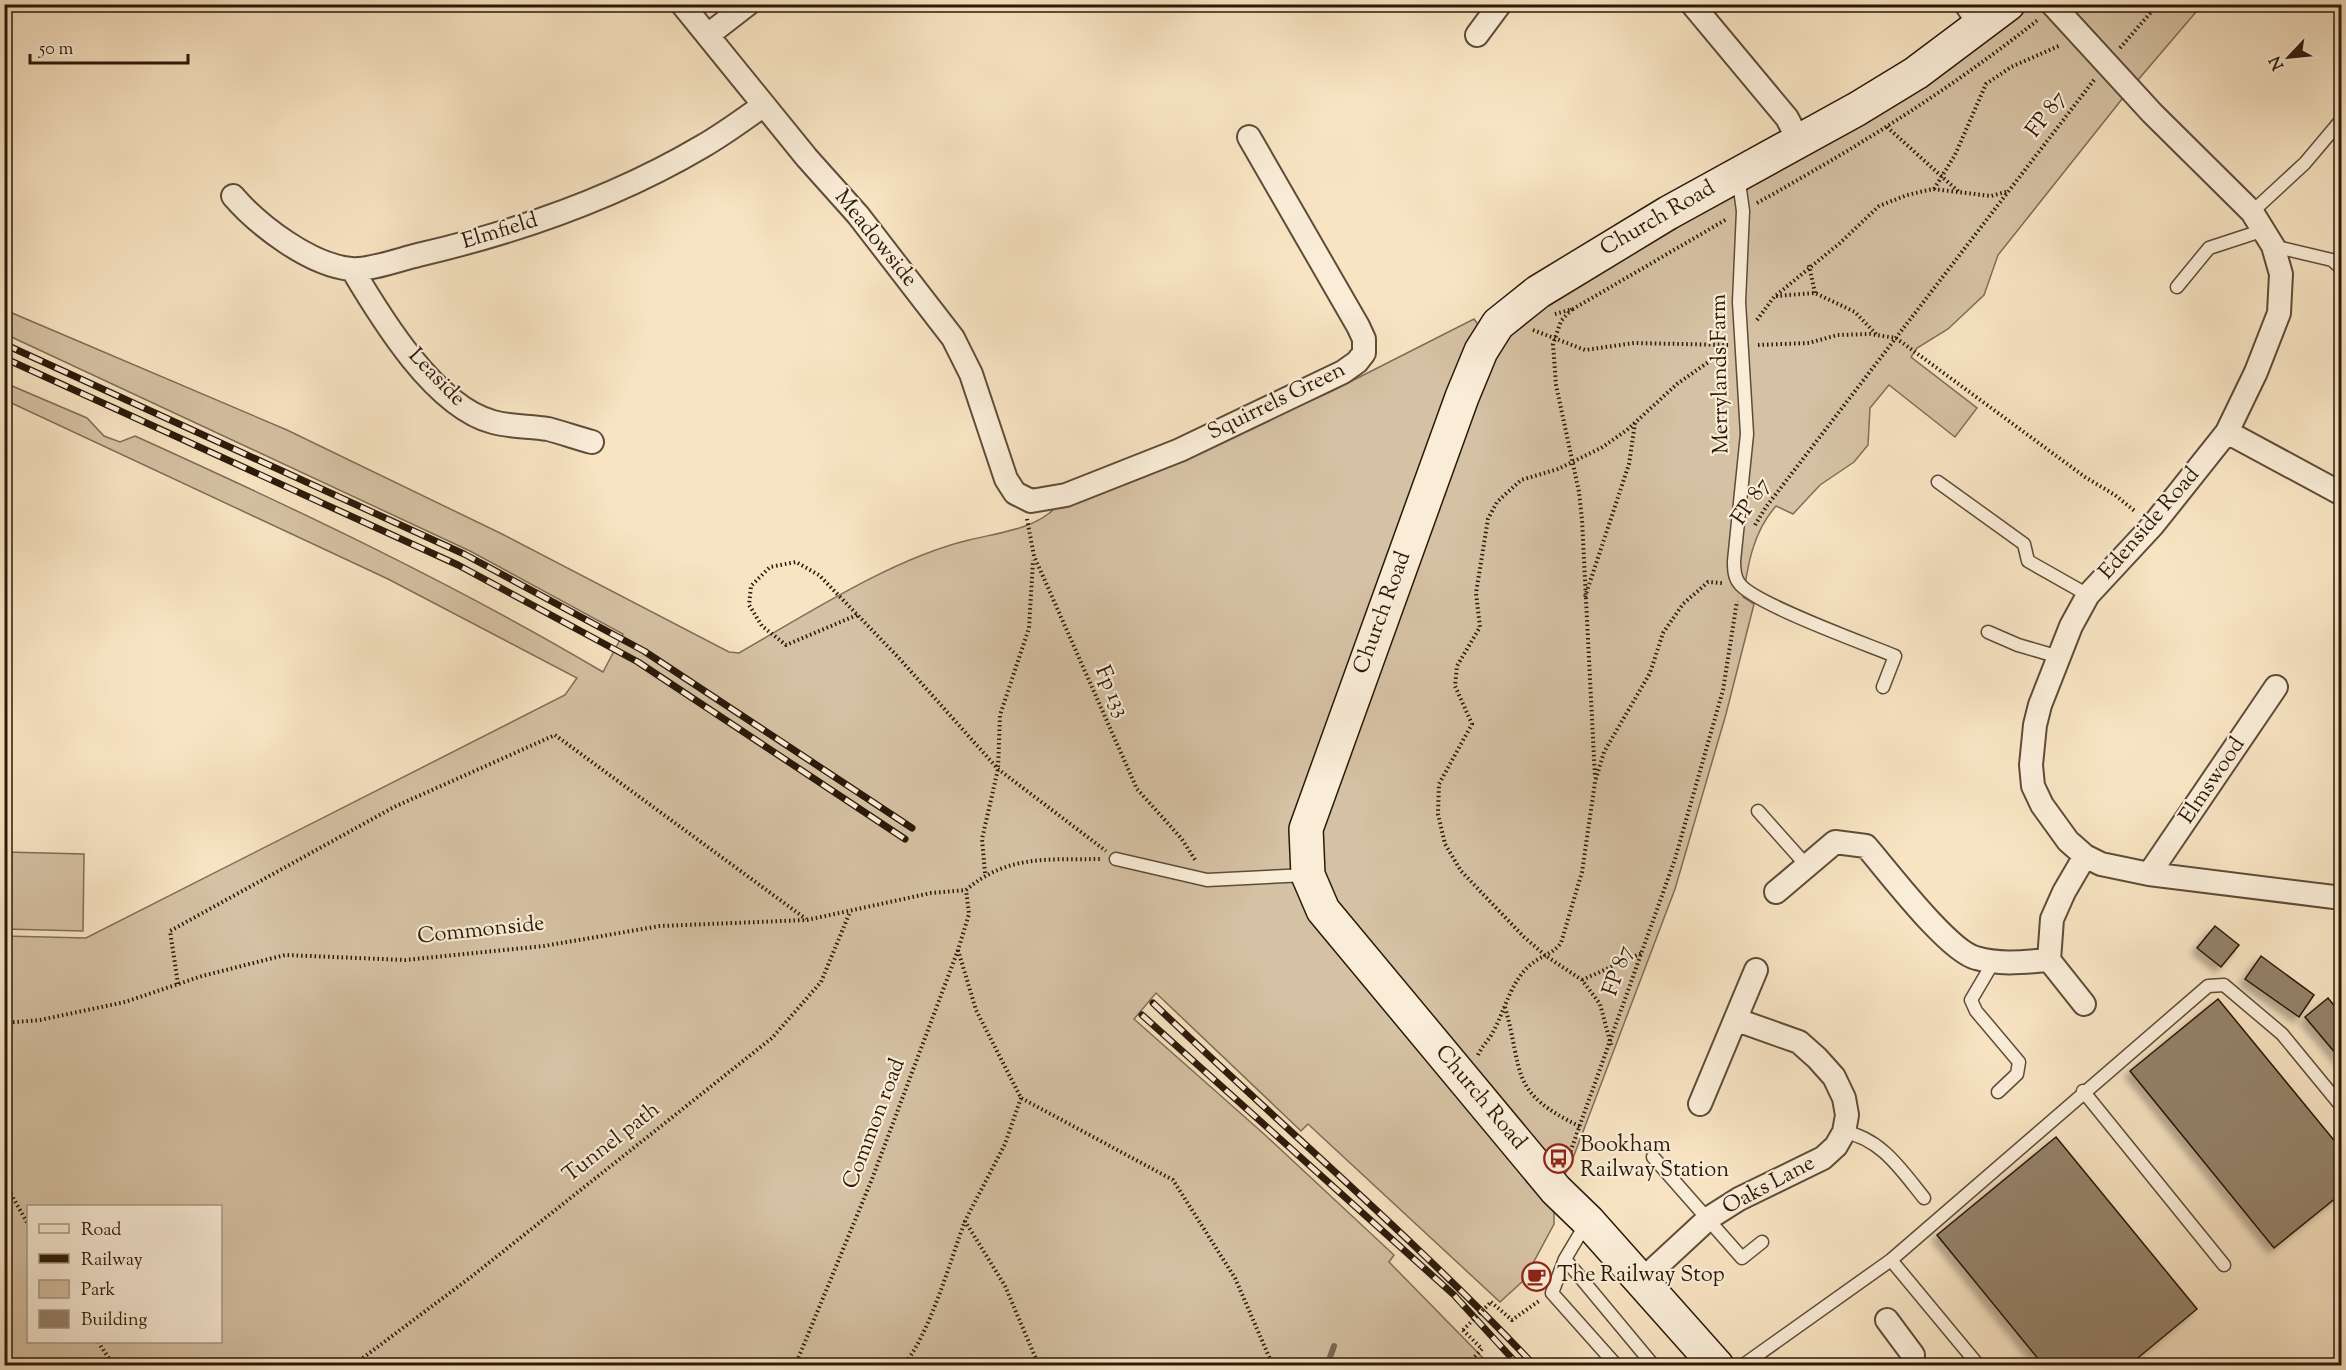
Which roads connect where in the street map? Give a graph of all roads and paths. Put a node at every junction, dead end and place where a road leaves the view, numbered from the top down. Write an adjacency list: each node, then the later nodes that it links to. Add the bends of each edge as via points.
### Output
1 (682, 4): 10 (street, Meadowside)
2 (748, 4): 10 (street)
3 (1500, 4): 11 (street)
4 (1692, 4): 17 (street, via 1787,118)
5 (2008, 4): 8 (street, Church Road)
6 (2158, 4): 12 (path, FP 87)
7 (2053, 6): 9 (street, Edenside Road); 15 (path, via 1978,68)
8 (1973, 15): 17 (street, Church Road, via 1916,73)
9 (2079, 33): 12 (street, Edenside Road); 19 (path, via 1986,84)
10 (708, 35): 13 (street, Meadowside)
11 (1477, 35)
12 (2108, 62): 21 (path, FP 87); 25 (street, Edenside Road)
13 (764, 105): 27 (street, Elmfield, via 704,146 582,205 491,238); 45 (street, Meadowside, via 858,216 953,338 971,374 1006,479)
14 (2342, 119): 25 (lane, via 2305,163)
15 (1887, 127): 19 (path); 24 (path)
16 (1249, 137): 45 (street, Squirrels Green, via 1358,326 1364,339 1364,353 1343,372 1180,450 1066,495 1043,501)
17 (1799, 141): 18 (street, Church Road)
18 (1738, 174): 24 (lane, Merrylands Farm); 34 (street, Church Road, via 1538,292)
19 (1942, 177): 20 (path); 22 (path)
20 (1934, 189): 22 (path); 26 (path, via 1879,206 1840,243)
21 (2009, 191): 22 (path, via 1991,196); 36 (path, FP 87)
22 (1960, 192)
23 (233, 196): 27 (street, via 274,235 313,256)
24 (1743, 210): 32 (path); 38 (lane, Merrylands Farm)
25 (2263, 229): 28 (lane, via 2332,260); 29 (lane, via 2209,248); 40 (street, Edenside Road, via 2281,274 2279,313)
26 (1809, 265): 30 (path); 31 (path)
27 (352, 269): 41 (street, Leaside, via 422,369 466,410 493,422 548,429)
28 (2342, 269)
29 (2177, 287)
30 (1815, 293): 31 (path); 35 (path, via 1855,312)
31 (1774, 297): 38 (path)
32 (1573, 309): 33 (path); 37 (path, via 1561,321)
33 (1551, 315)
34 (1498, 324): 37 (path, via 1521,322); 64 (street, Church Road, via 1481,351 1462,397 1318,790 1306,829)
35 (1877, 335): 36 (path); 38 (path, via 1837,335 1809,343)
36 (1896, 338): 46 (path); 47 (path, FP 87)
37 (1554, 339): 39 (path, via 1585,350 1634,343 1732,346 1677,384); 42 (path, via 1556,385)
38 (1741, 342): 49 (lane, Merrylands Farm, via 1747,434 1734,561)
39 (1635, 423): 42 (path); 51 (path, via 1629,464)
40 (2227, 432): 44 (street); 46 (street, Edenside Road)
41 (592, 442)
42 (1572, 463): 51 (path, via 1582,520); 74 (path, via 1521,480 1497,502 1488,519 1476,593 1480,627 1457,666 1455,686 1472,724 1439,784 1438,814 1445,844 1461,870)
43 (1938, 482): 50 (lane, via 2024,544 2028,561)
44 (2342, 494)
45 (1022, 499): 48 (path, Fp 133)
46 (2153, 525): 50 (street, Edenside Road)
47 (1750, 533)
48 (1034, 556): 57 (path, via 1029,628 1000,715); 66 (path, Fp 133, via 1137,789 1181,838)
49 (1739, 585): 55 (lane, via 1767,603 1895,656); 58 (path, via 1708,582 1683,604 1663,633 1650,674 1604,752); 73 (path, FP 87, via 1723,690 1675,859)
50 (2088, 595): 54 (street, Edenside Road)
51 (1584, 600): 58 (path)
52 (857, 615): 52 (path, via 819,575 796,562 770,567 751,586 749,605 762,626 786,645); 57 (path)
53 (1988, 632): 54 (lane)
54 (2060, 657): 60 (street, Edenside Road, via 2035,725 2031,777 2054,824)
55 (1883, 687)
56 (2276, 687): 65 (street, Elmswood)
57 (998, 769): 61 (path); 63 (path, via 982,839)
58 (1595, 782): 74 (path, via 1582,872 1561,943)
59 (1758, 811): 62 (lane)
60 (2085, 856): 65 (street, Edenside Road, via 2117,870); 75 (street, via 2052,919)
61 (1116, 859): 63 (path, via 1027,860); 66 (lane)
62 (1807, 866): 68 (street); 76 (street, via 1835,842 1866,846 1945,936 1973,958)
63 (985, 873): 67 (path)
64 (1308, 874): 66 (lane); 85 (street, Church Road, via 1323,910)
65 (2149, 874): 69 (street, Edenside Road)
66 (1207, 880)
67 (966, 890): 70 (path, Commonside, via 931,893); 72 (path, Common road, via 969,914)
68 (1776, 892)
69 (2342, 898)
70 (850, 911): 71 (path, Commonside); 110 (path, Tunnel path, via 821,982 772,1038 471,1277)
71 (807, 920): 79 (path, Commonside, via 660,926 544,946 405,960 285,955); 79 (path, via 555,735 394,807 170,931)
72 (958, 950): 88 (path, via 976,1010); 111 (path, Common road, via 872,1179)
73 (1642, 952): 78 (path); 84 (path, FP 87)
74 (1546, 956): 78 (path); 81 (path, via 1528,967 1512,988)
75 (2049, 960): 76 (street); 80 (street)
76 (1994, 962): 87 (lane, via 1971,1000 2019,1062 2017,1074)
77 (1756, 970): 82 (street)
78 (1582, 980): 84 (path, via 1599,1004)
79 (178, 984): 83 (path, Commonside, via 125,1002 40,1020)
80 (2084, 1004)
81 (1505, 1007): 85 (path, via 1478,1057); 91 (path, via 1517,1064 1528,1090 1540,1104)
82 (1737, 1020): 89 (street); 92 (street, via 1799,1042 1817,1058 1834,1077 1844,1098)
83 (4, 1023)
84 (1611, 1045): 91 (path, FP 87)
85 (1455, 1069): 95 (street, Church Road)
86 (2083, 1091): 90 (lane, via 2208,986 2224,985 2282,1034); 103 (lane); 104 (lane)
87 (1998, 1092)
88 (1021, 1098): 98 (path, via 1005,1144); 114 (path, via 1173,1180 1235,1278)
89 (1700, 1104)
90 (2342, 1107)
91 (1581, 1126): 95 (path, FP 87)
92 (1844, 1132): 96 (lane, via 1862,1135 1877,1144); 97 (street, Oaks Lane, via 1823,1158)
93 (1653, 1157): 97 (lane)
94 (4, 1182): 100 (path)
95 (1556, 1190): 99 (street, Church Road)
96 (1924, 1198)
97 (1709, 1218): 101 (lane, via 1742,1258); 105 (street, Oaks Lane)
98 (965, 1221): 112 (path, via 911,1356); 113 (path, via 1005,1286)
99 (1587, 1221): 102 (lane); 105 (street, Church Road)
100 (27, 1222)
101 (1762, 1242)
102 (1565, 1259): 106 (lane); 117 (lane)
103 (1891, 1260): 119 (lane); 121 (lane)
104 (2224, 1265)
105 (1641, 1281): 118 (street, Church Road)
106 (1552, 1293): 115 (path, bridge, via 1512,1320 1491,1302 1463,1330 1482,1349); 116 (lane)
107 (1887, 1320): 120 (street, via 1913,1355)
108 (99, 1343): 109 (path)
109 (114, 1365)
110 (352, 1365)
111 (795, 1365)
112 (903, 1365)
113 (1039, 1365)
114 (1273, 1365)
115 (1466, 1365)
116 (1617, 1365)
117 (1654, 1365)
118 (1717, 1365)
119 (1742, 1365)
120 (1912, 1365)
121 (1979, 1365)

